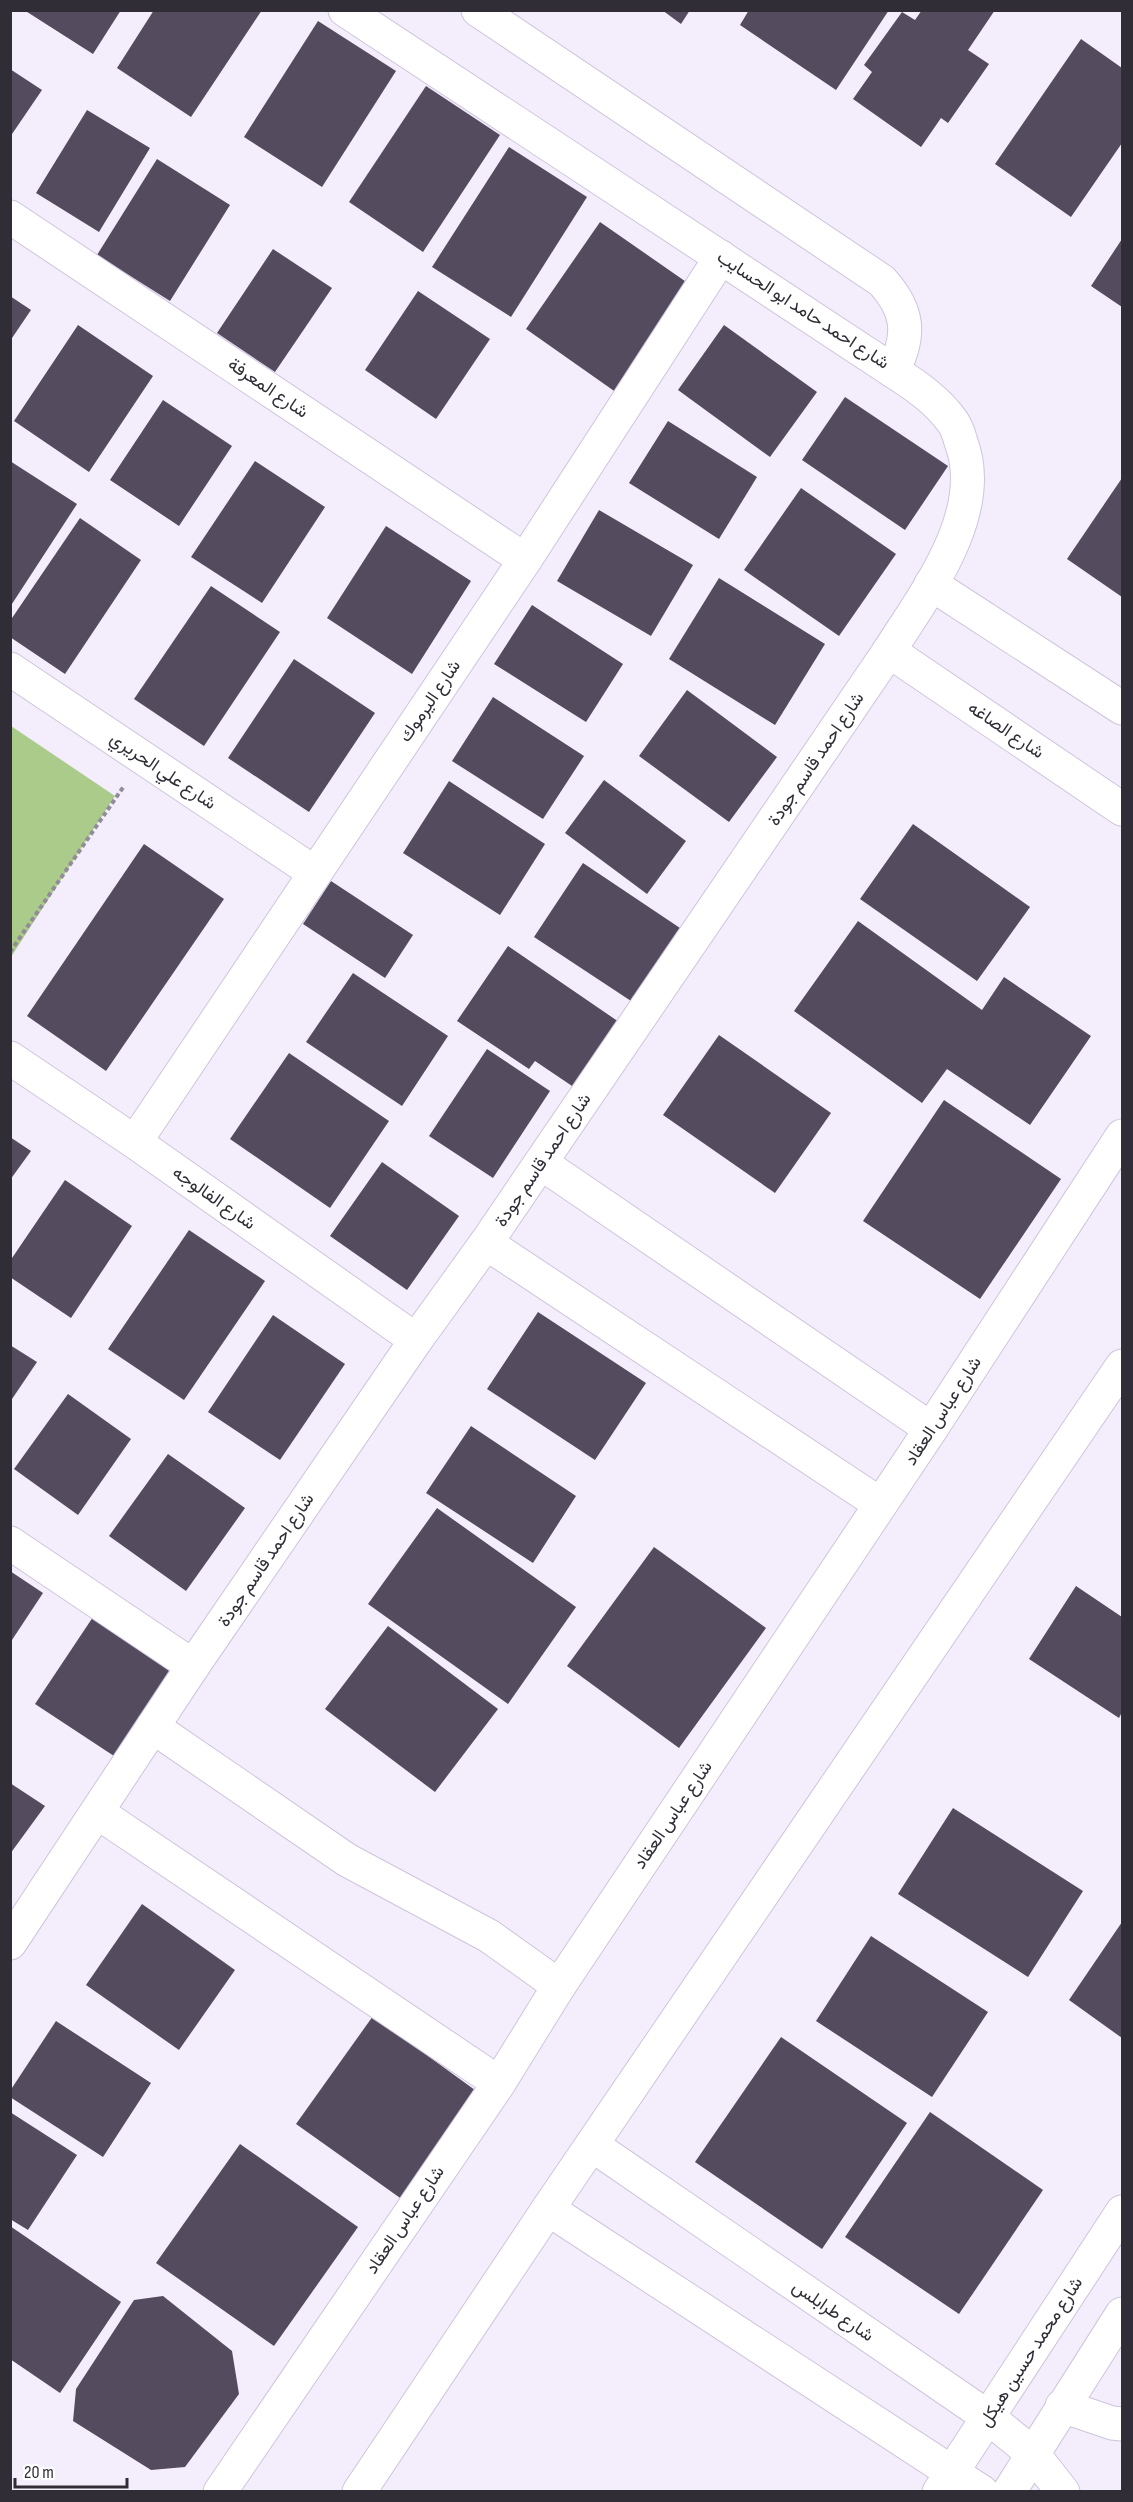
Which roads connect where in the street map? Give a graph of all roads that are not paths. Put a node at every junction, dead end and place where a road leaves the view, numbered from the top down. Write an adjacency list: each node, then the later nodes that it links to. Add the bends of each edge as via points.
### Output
1 (345, 10): 4 (street, شارع احمد حامد ابو الحسايب)
2 (478, 10): 5 (street, شارع احمد حامد ابو الحسايب, via 882,281 903,313 906,332 903,351)
3 (10, 217): 6 (street, شارع المعرفة)
4 (721, 257): 5 (street, شارع احمد حامد ابو الحسايب); 6 (street, شارع اليرموك)
5 (893, 370): 7 (street, شارع احمد قاسم جودة, via 936,402 954,423 964,451 968,477 964,504 951,545)
6 (525, 560): 12 (street, شارع اليرموك)
7 (931, 584): 8 (street, شارع احمد قاسم جودة); 10 (street)
8 (889, 651): 11 (street, شارع الصاغه); 16 (street, شارع احمد قاسم جودة)
9 (10, 669): 12 (street, شارع علي الحريري)
10 (1122, 708)
11 (1122, 809)
12 (315, 873): 15 (street, شارع اليرموك)
13 (10, 1058): 15 (street, شارع الفالوجه)
14 (1122, 1136): 20 (street, شارع عباس العقاد)
15 (135, 1142): 18 (street, شارع الفالوجه)
16 (541, 1163): 17 (street, شارع احمد قاسم جودة); 20 (street)
17 (486, 1243): 18 (street, شارع احمد قاسم جودة); 21 (street)
18 (416, 1340): 23 (street, شارع احمد قاسم جودة)
19 (1122, 1366): 29 (street)
20 (932, 1429): 21 (street, شارع عباس العقاد)
21 (880, 1504): 27 (street, شارع عباس العقاد)
22 (10, 1543): 23 (street)
23 (193, 1666): 24 (street, شارع احمد قاسم جودة)
24 (153, 1727): 25 (street, شارع احمد قاسم جودة); 27 (street, via 347,1860 489,1936)
25 (97, 1812): 26 (street, شارع احمد قاسم جودة); 28 (street)
26 (10, 1943)
27 (559, 1986): 28 (street, شارع عباس العقاد)
28 (499, 2082): 38 (street, شارع عباس العقاد)
29 (592, 2145): 30 (street); 34 (street, شارع طرابلس)
30 (548, 2210): 37 (street); 39 (street)
31 (1122, 2212): 34 (street, شارع محمد حسين هيكل)
32 (1122, 2314): 33 (street)
33 (1062, 2406): 35 (street); 36 (street)
34 (988, 2417): 36 (street, شارع طرابلس); 37 (street, شارع محمد حسين هيكل)
35 (1122, 2424)
36 (1033, 2454): 41 (street); 42 (street, شارع طرابلس)
37 (946, 2482): 40 (street)
38 (220, 2492)
39 (359, 2492)
40 (982, 2492)
41 (1009, 2492)
42 (1063, 2492)

